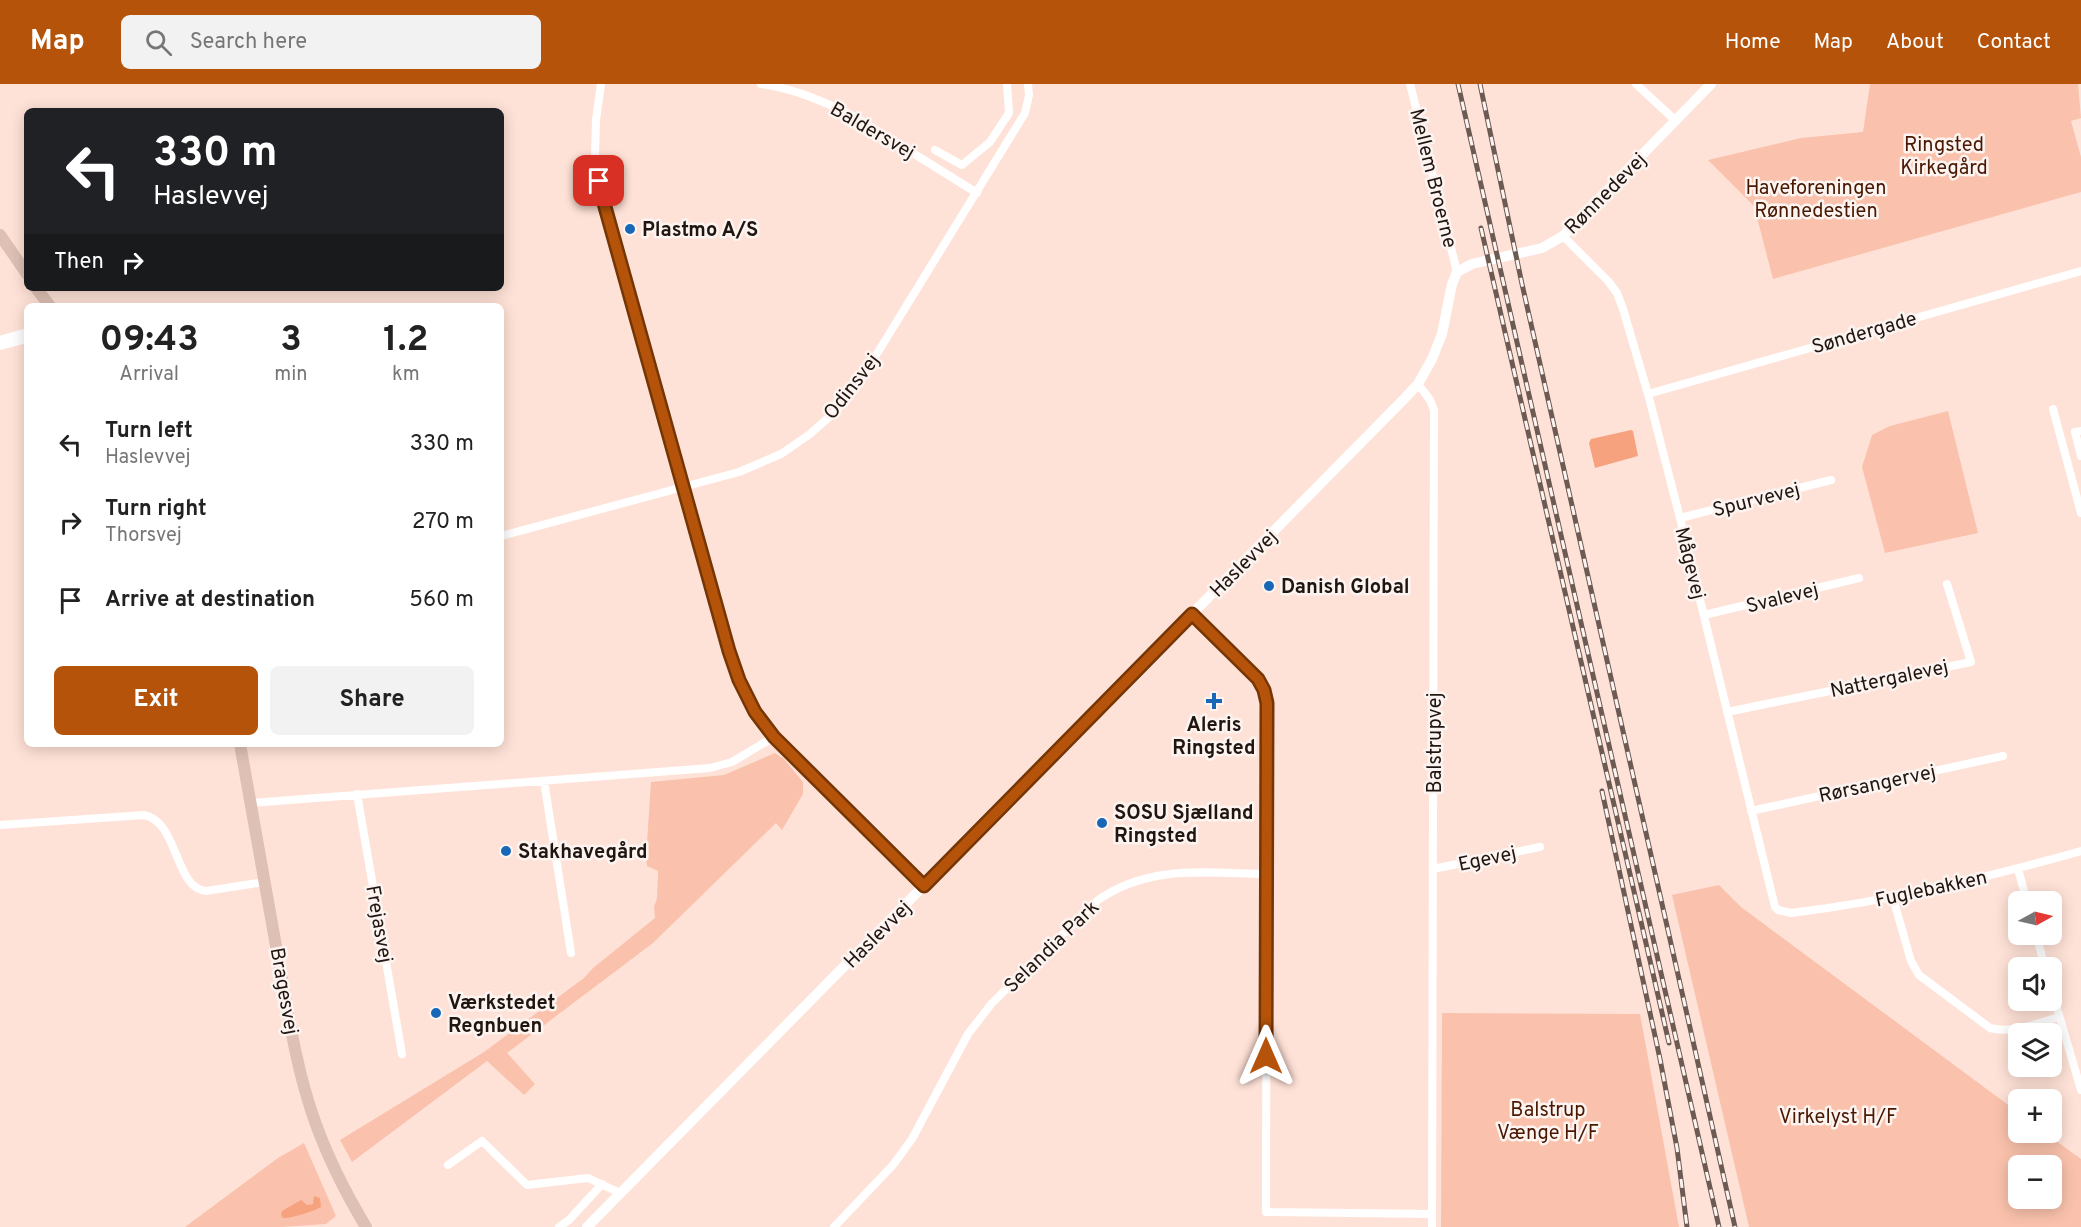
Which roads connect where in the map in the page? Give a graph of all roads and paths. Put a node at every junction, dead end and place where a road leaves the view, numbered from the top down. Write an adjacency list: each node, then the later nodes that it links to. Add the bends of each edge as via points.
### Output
1 (602, 84): 35 (street, via 595,157 602,196)
2 (761, 84): 12 (street, Baldersvej, via 834,106)
3 (1007, 84): 9 (street, via 1009,113)
4 (1028, 84): 10 (street, Odinsvej, via 1026,113)
5 (1410, 84): 20 (street, Mellem Broerne)
6 (1636, 84): 8 (street)
7 (1711, 84): 8 (street, Rønnedevej)
8 (1676, 121): 15 (street, Rønnedevej)
9 (997, 131): 10 (street); 11 (street, via 962,165)
10 (1010, 139): 12 (street, Odinsvej)
11 (935, 150)
12 (977, 193): 35 (street, Odinsvej, via 862,378 837,410 781,454 739,472)
13 (0, 228): 17 (main road)
14 (0, 235): 18 (main road)
15 (1563, 236): 20 (street, Rønnedevej, via 1530,251 1472,264); 29 (street, Mågevej, via 1617,293)
16 (0, 241): 21 (street)
17 (24, 261)
18 (24, 270)
19 (2081, 271): 29 (street, Søndergade)
20 (1457, 272): 28 (street, via 1442,334)
21 (24, 280)
22 (38, 291): 23 (main road)
23 (48, 303)
24 (24, 333): 25 (street)
25 (0, 340)
26 (24, 340): 27 (street)
27 (0, 346)
28 (1418, 384): 41 (street, Haslevvej); 54 (street, Balstrupvej, via 1434,410)
29 (1648, 394): 37 (street, Mågevej)
30 (2053, 410): 33 (street)
31 (2081, 431): 32 (street, via 2075,432)
32 (2081, 459): 33 (street)
33 (2068, 464): 36 (street)
34 (1831, 480): 37 (street, Spurvevej)
35 (683, 487): 38 (street, Odinsvej); 44 (street, via 739,680 755,712)
36 (2081, 513)
37 (1680, 518): 42 (street, Mågevej)
38 (504, 535)
39 (1859, 578): 42 (street, Svalevej)
40 (1947, 584): 43 (street, Nattergalevej, via 1971,662)
41 (1192, 614): 56 (street, via 1258,679 1264,690); 58 (street, Haslevvej)
42 (1704, 615): 43 (street, Mågevej)
43 (1727, 712): 50 (street, Mågevej)
44 (774, 737): 47 (street, via 732,762 710,768); 58 (street)
45 (241, 747): 49 (main road, Bragesvej)
46 (2003, 756): 50 (street, Rørsangervej)
47 (544, 781): 48 (street); 62 (street)
48 (357, 794): 49 (street); 65 (street, Frejasvej)
49 (251, 803): 57 (main road, Bragesvej)
50 (1750, 810): 61 (street, Mågevej)
51 (0, 825): 57 (street, via 144,814 161,824 198,890)
52 (1540, 847): 54 (street, Egevej)
53 (2081, 851): 55 (street, Fuglebakken)
54 (1433, 869): 70 (street, Balstrupvej)
55 (2018, 869): 59 (street); 60 (street, Fuglebakken)
56 (1266, 874): 70 (street, via 1266,1212); 74 (street, Selandia Park, via 1196,872 1150,876 1114,889 1098,900 992,1003 968,1034 912,1139 893,1165)
57 (264, 882): 71 (main road, Bragesvej, via 296,1052 313,1115 347,1195)
58 (924, 886): 69 (street, Haslevvej)
59 (2024, 891)
60 (1893, 898): 61 (street, Fuglebakken, via 1791,913); 64 (street, via 1911,961 1919,975 1990,1028 2012,1030)
61 (1778, 910)
62 (571, 953)
63 (2057, 1011): 64 (street)
64 (2059, 1017): 66 (street)
65 (402, 1054)
66 (2081, 1090)
67 (448, 1165): 68 (street, via 482,1141 527,1185 588,1178)
68 (602, 1185): 69 (street); 72 (street)
69 (620, 1193): 73 (street, Haslevvej)
70 (1432, 1214): 75 (street, Balstrupvej)
71 (366, 1227)
72 (559, 1227)
73 (587, 1227)
74 (834, 1227)
75 (1432, 1227)

